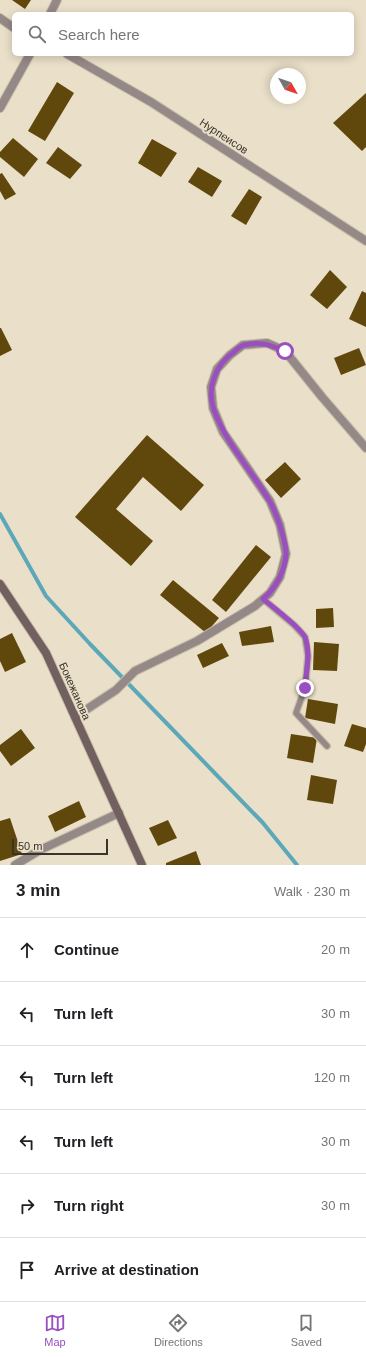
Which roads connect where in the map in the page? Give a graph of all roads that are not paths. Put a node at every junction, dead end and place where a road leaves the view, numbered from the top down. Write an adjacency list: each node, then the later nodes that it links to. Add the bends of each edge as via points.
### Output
1 (57, 0): 2 (street)
2 (51, 12)
3 (0, 18): 4 (street)
4 (12, 27)
5 (29, 56): 7 (street)
6 (70, 56): 8 (street, Нурпеисов, via 151,102)
7 (0, 108)
8 (366, 241)
9 (366, 448): 11 (street, via 285,351 267,343 243,345 217,369 211,386 213,408 223,432 270,501 280,525 286,554 280,578)
10 (0, 584): 12 (street, Бокежанова, via 46,653)
11 (263, 599): 12 (street, via 198,641 135,671 116,690); 13 (lane, via 305,637 308,656 305,688 296,713)
12 (75, 717): 14 (street, Бокежанова)
13 (327, 746)
14 (119, 813): 15 (street, via 40,850); 16 (street, Бокежанова)
15 (15, 865)
16 (142, 865)

